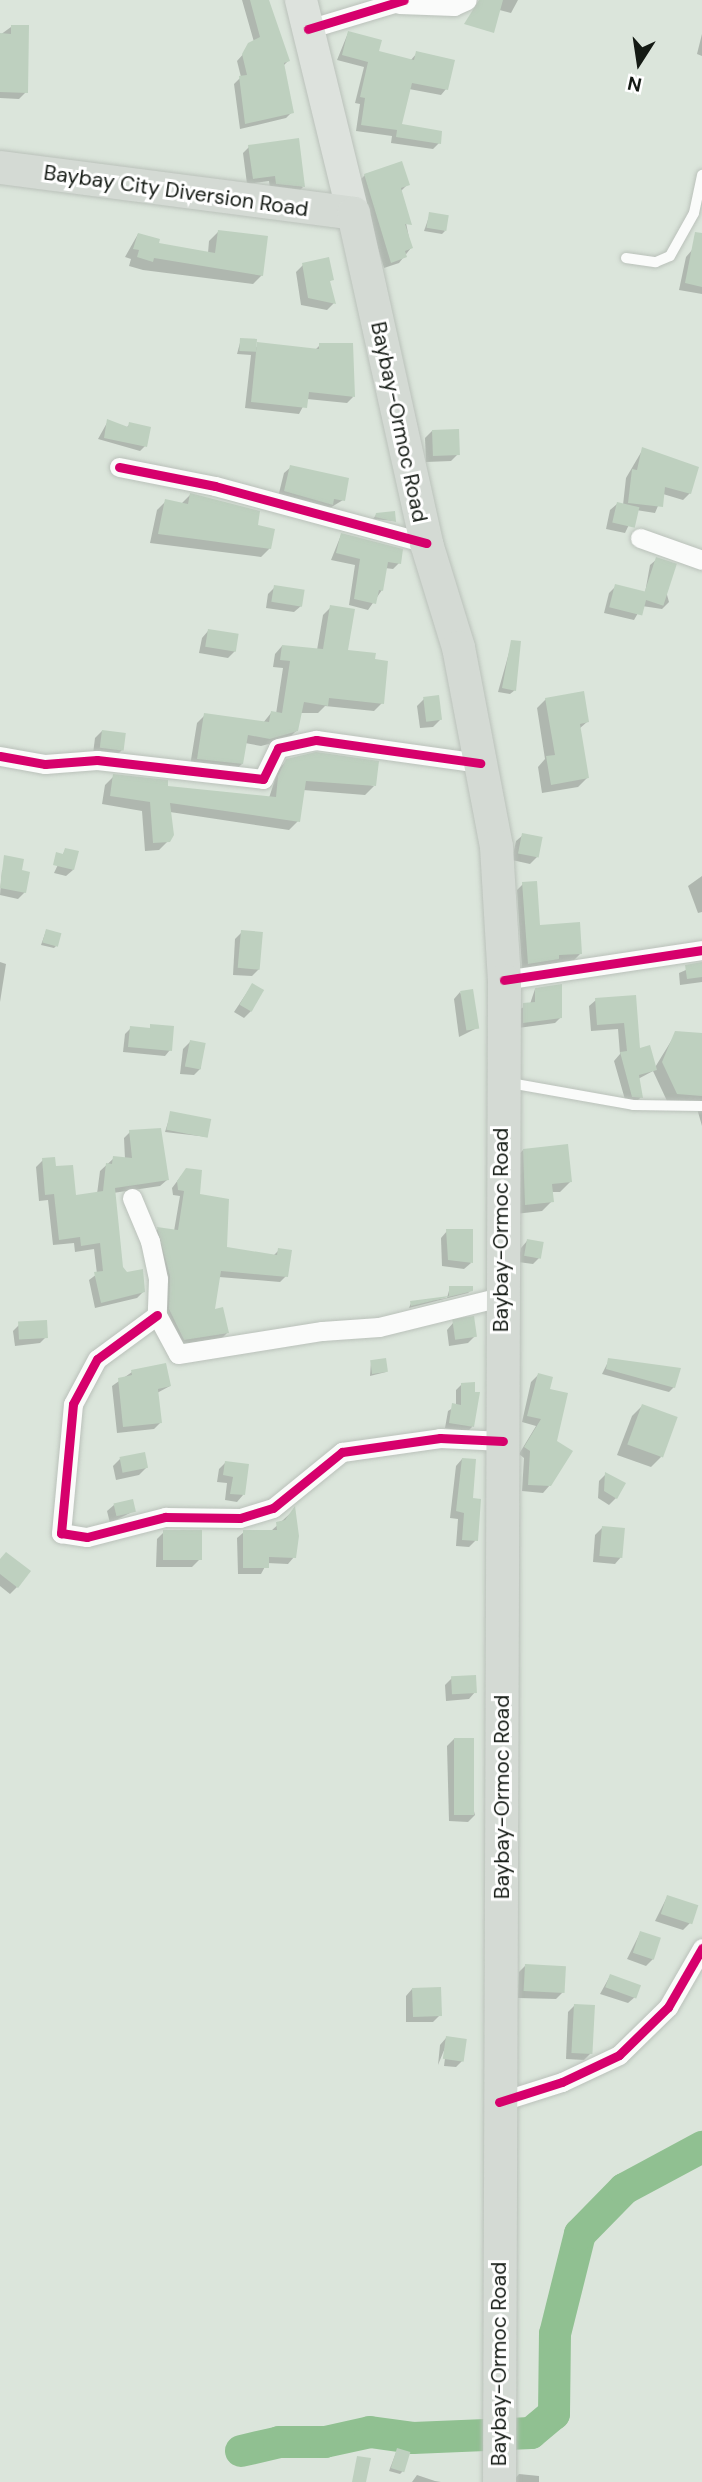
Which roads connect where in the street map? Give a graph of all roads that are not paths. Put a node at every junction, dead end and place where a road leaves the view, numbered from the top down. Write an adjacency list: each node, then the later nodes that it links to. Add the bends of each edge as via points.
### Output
1 (467, 0): 2 (street, via 454,6)
2 (401, 2): 3 (street)
3 (304, 14): 6 (main road, Baybay-Ormoc Road)
4 (0, 167): 6 (highway, Baybay City Diversion Road)
5 (702, 175): 7 (lane, via 694,213 670,256 656,261)
6 (353, 213): 10 (highway, Baybay-Ormoc Road)
7 (626, 258)
8 (119, 467): 10 (street, via 215,486)
9 (640, 538): 11 (street)
10 (426, 543): 13 (highway, Baybay-Ormoc Road, via 458,647)
11 (702, 560)
12 (0, 756): 13 (street, via 45,764 97,760 263,779 278,748 316,740)
13 (480, 763): 15 (highway, Baybay-Ormoc Road, via 496,846)
14 (702, 950): 15 (street)
15 (503, 980): 16 (highway, Baybay-Ormoc Road)
16 (502, 1082): 17 (lane, via 633,1105); 19 (highway, Baybay-Ormoc Road)
17 (702, 1106)
18 (132, 1198): 20 (street, via 150,1241 158,1279)
19 (500, 1297): 20 (street, via 379,1327 322,1331 178,1354); 21 (highway, Baybay-Ormoc Road)
20 (157, 1315): 21 (street, via 97,1359 73,1404 61,1533 87,1537 165,1517 240,1518 273,1508 341,1452 440,1438)
21 (503, 1441): 23 (highway, Baybay-Ormoc Road)
22 (700, 1956): 23 (street, via 668,2007 619,2055 562,2082)
23 (499, 2102): 24 (highway, Baybay-Ormoc Road)
24 (499, 2477)

